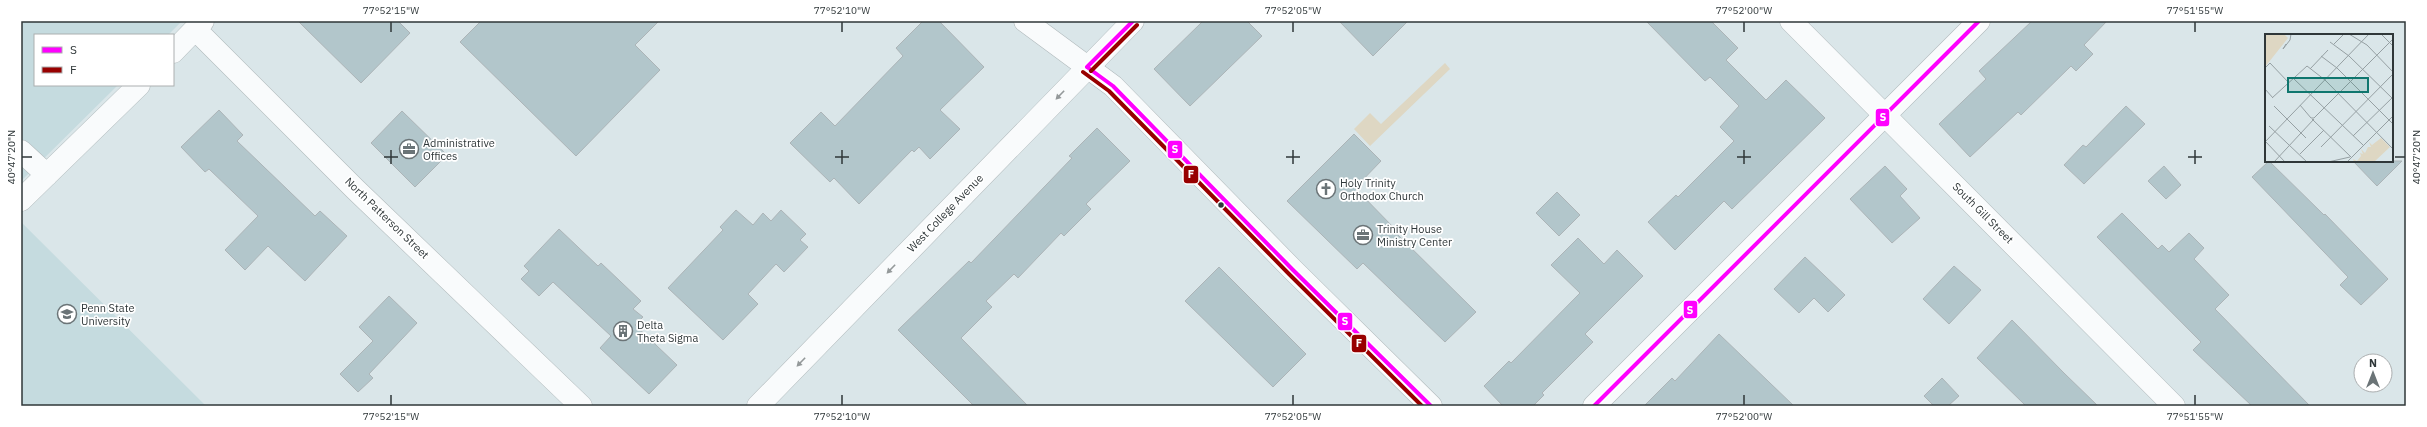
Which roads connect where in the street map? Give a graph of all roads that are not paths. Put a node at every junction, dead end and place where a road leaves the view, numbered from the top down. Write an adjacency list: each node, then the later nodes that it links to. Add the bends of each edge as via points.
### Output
1 (1025, 21): 7 (street)
2 (1133, 21): 7 (street, West College Avenue)
3 (1791, 21): 9 (street, South Gill Street)
4 (1979, 21): 9 (street)
5 (199, 25): 6 (street); 13 (street, North Patterson Street, via 355,189)
6 (174, 51)
7 (1087, 67): 14 (street, West College Avenue, one-way to 14); 15 (street, via 1113,86 1293,270)
8 (138, 86): 11 (street)
9 (1884, 114): 16 (street); 17 (street, South Gill Street)
10 (21, 151): 11 (street)
11 (47, 175): 12 (street)
12 (21, 200)
13 (581, 406)
14 (758, 406)
15 (1431, 406)
16 (1594, 406)
17 (2174, 406)

